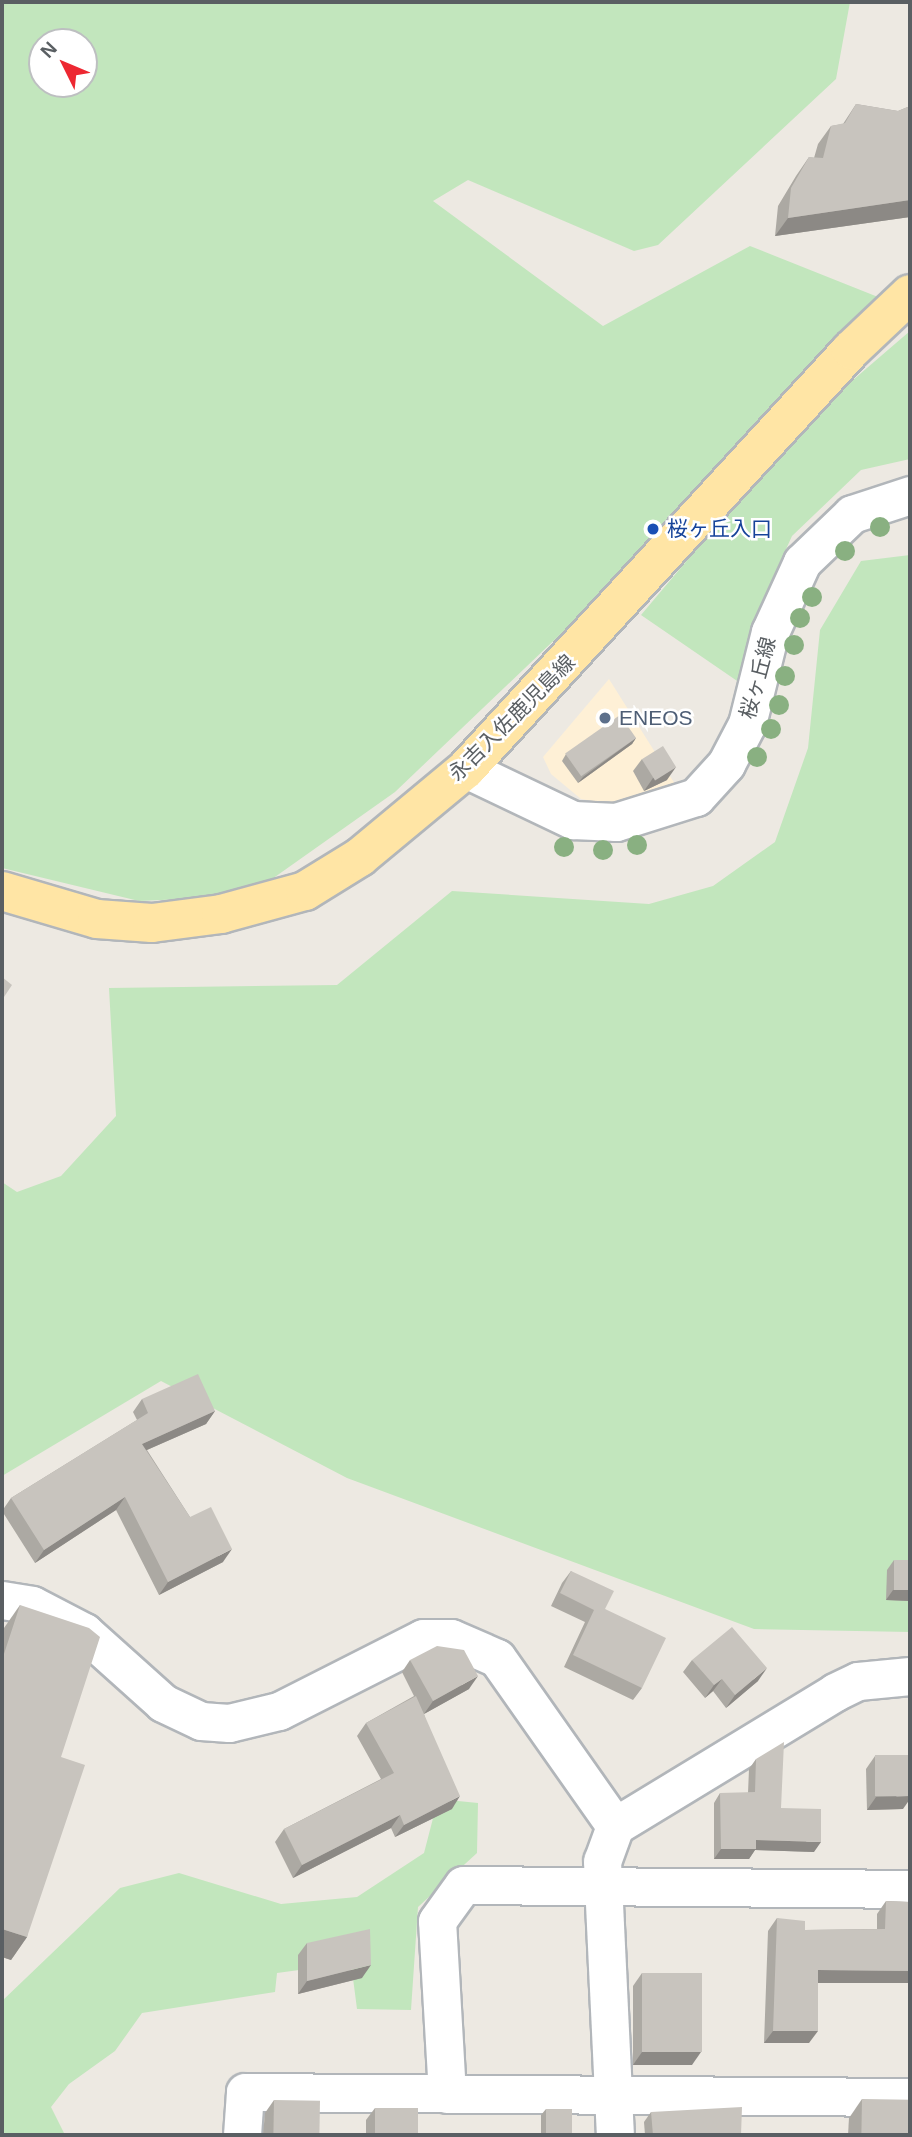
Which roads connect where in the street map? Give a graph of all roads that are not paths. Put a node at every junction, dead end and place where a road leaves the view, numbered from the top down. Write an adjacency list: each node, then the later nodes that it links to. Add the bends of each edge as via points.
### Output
1 (910, 294): 3 (main road, 永吉入佐鹿児島線, via 851,350)
2 (910, 495): 3 (street, 桜ヶ丘線, via 852,514 802,562 770,632 747,724 726,764 696,797 616,822 573,820)
3 (466, 769): 4 (main road, 永吉入佐鹿児島線, via 360,857 305,891 221,914 152,923 97,919)
4 (2, 891)
5 (2, 1600): 7 (street, via 32,1605 83,1632 163,1703 201,1721 229,1723 279,1711 423,1638 475,1645 513,1674)
6 (910, 1676): 7 (street, via 858,1681 835,1692)
7 (615, 1826): 8 (street, via 605,1845)
8 (604, 1882): 9 (street); 10 (street, via 480,1882 451,1894 437,1921); 11 (street)
9 (910, 1889)
10 (447, 2094): 11 (street); 13 (street, via 245,2092)
11 (615, 2097): 12 (street); 14 (street)
12 (910, 2097)
13 (242, 2135)
14 (615, 2135)

